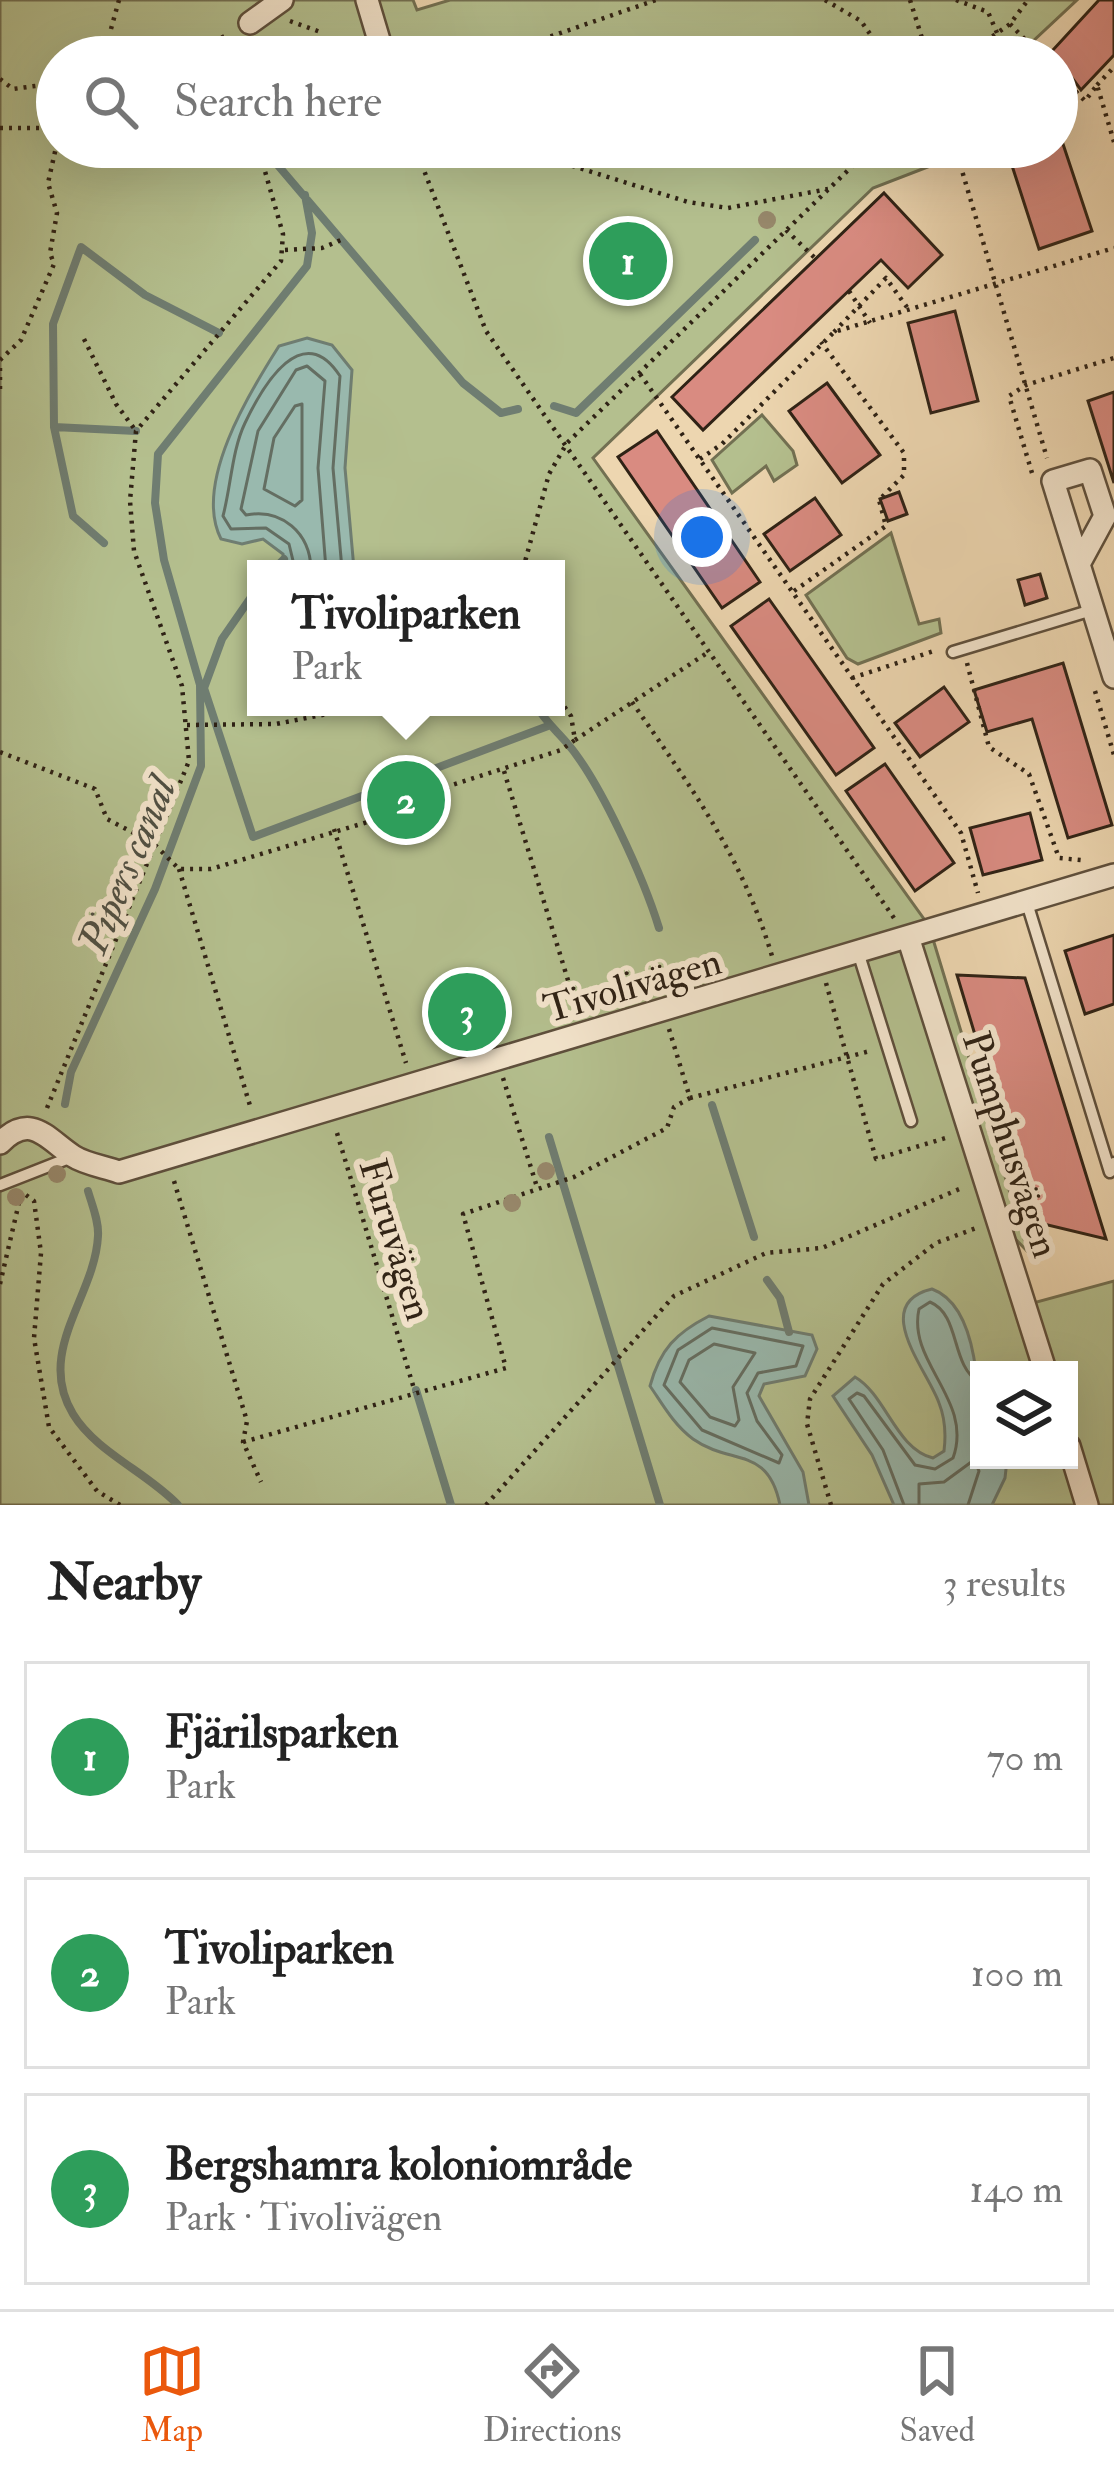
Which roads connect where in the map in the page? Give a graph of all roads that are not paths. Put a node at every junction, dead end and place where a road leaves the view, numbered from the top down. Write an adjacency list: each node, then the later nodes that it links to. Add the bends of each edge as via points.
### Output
1 (367, 0): 2 (street)
2 (378, 36)
3 (1079, 564): 3 (street, via 1105,516 1090,470 1053,481); 4 (street)
4 (1092, 610): 5 (lane); 6 (street)
5 (958, 651)
6 (1114, 676)
7 (1112, 876): 8 (street, Tivolivägen)
8 (1027, 903): 9 (street, Tivolivägen); 14 (lane, via 1110,1172)
9 (910, 940): 10 (street, Tivolivägen); 16 (street, Pumphusvägen)
10 (860, 955): 11 (lane); 13 (street, Tivolivägen, via 119,1172)
11 (911, 1121)
12 (3, 1135): 13 (street, Tivolivägen, via 40,1129)
13 (73, 1156): 15 (lane)
14 (1114, 1163)
15 (0, 1185)
16 (1042, 1361)
17 (1076, 1469): 18 (street)
18 (1087, 1505)

